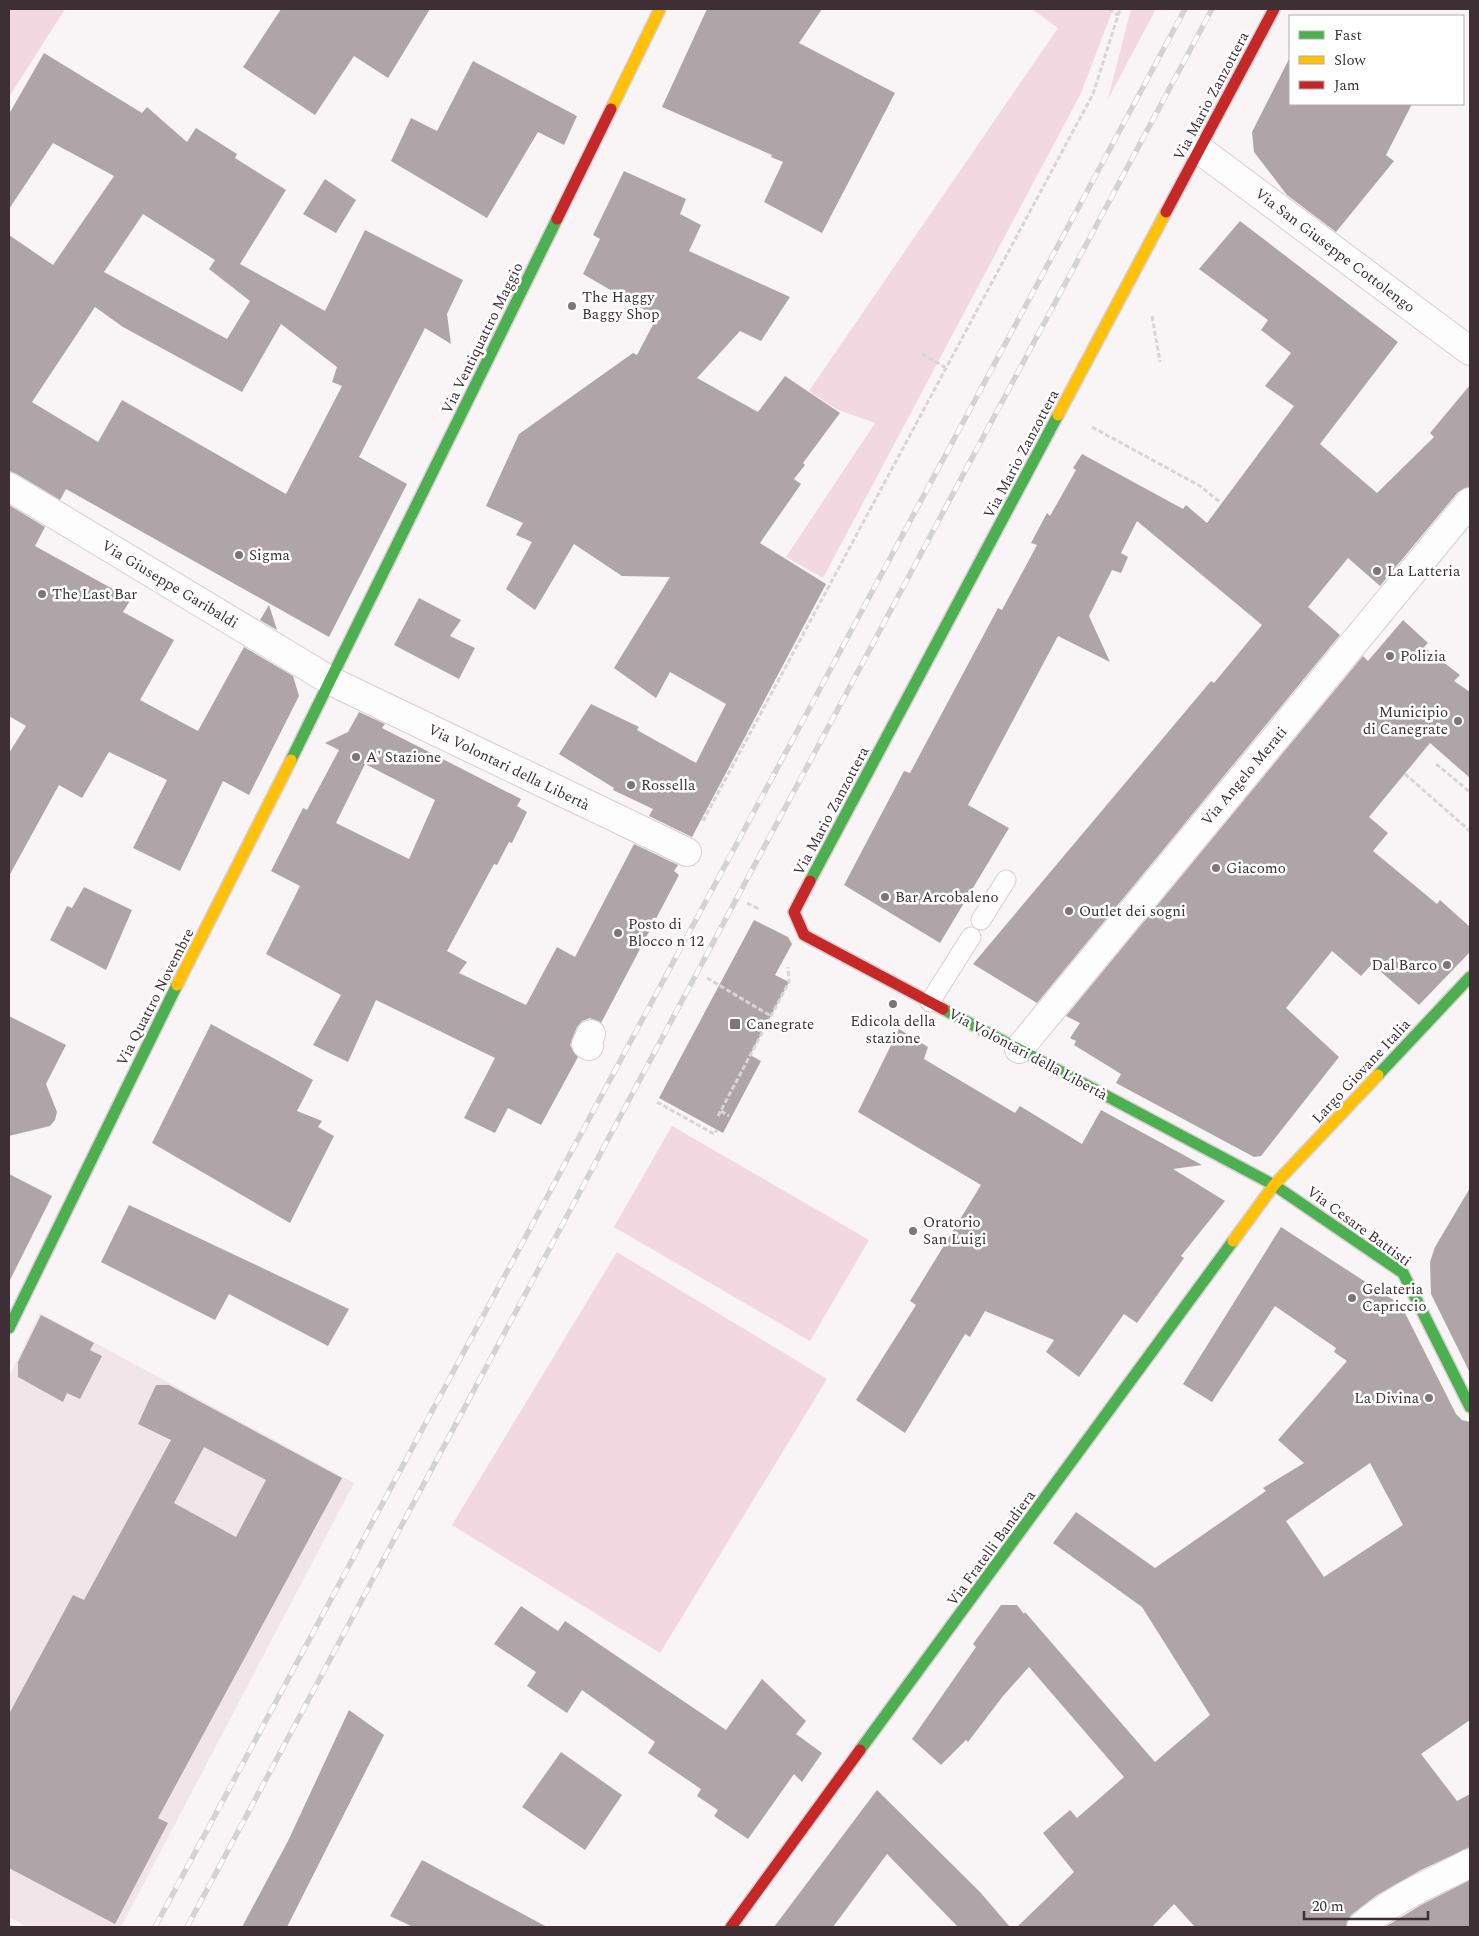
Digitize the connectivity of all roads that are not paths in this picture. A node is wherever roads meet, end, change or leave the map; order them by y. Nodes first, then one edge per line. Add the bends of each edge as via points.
1 (660, 9) edge
2 (1274, 9) edge
3 (1200, 150) junction
4 (1470, 351) edge
5 (9, 487) edge
6 (1470, 502) edge
7 (331, 681) junction
8 (687, 852) road end
9 (1006, 880) dead end
10 (794, 912) joint
11 (981, 920) dead end
12 (971, 936) dead end
13 (1470, 977) edge
14 (930, 1002) junction
15 (1019, 1049) junction
16 (1274, 1186) junction
17 (9, 1328) edge
18 (1470, 1407) edge
19 (1470, 1863) edge
20 (731, 1927) edge
21 (1361, 1927) edge

1 - 7 street, Via Ventiquattro Maggio
2 - 3 street, Via Mario Zanzottera
3 - 4 street, Via San Giuseppe Cottolengo
3 - 10 street, Via Mario Zanzottera
5 - 7 street, Via Giuseppe Garibaldi
6 - 15 street, Via Angelo Merati
7 - 8 street, Via Volontari della Libertà
7 - 17 street, Via Quattro Novembre via 152,1035
9 - 11 lane
10 - 14 street, Via Volontari della Libertà via 804,935
12 - 14 lane
13 - 16 street, Largo Giovane Italia
14 - 15 street, Via Volontari della Libertà
15 - 16 street, Via Volontari della Libertà
16 - 18 street, Via Cesare Battisti via 1404,1273
16 - 20 street, Via Fratelli Bandiera
19 - 21 street via 1413,1893

